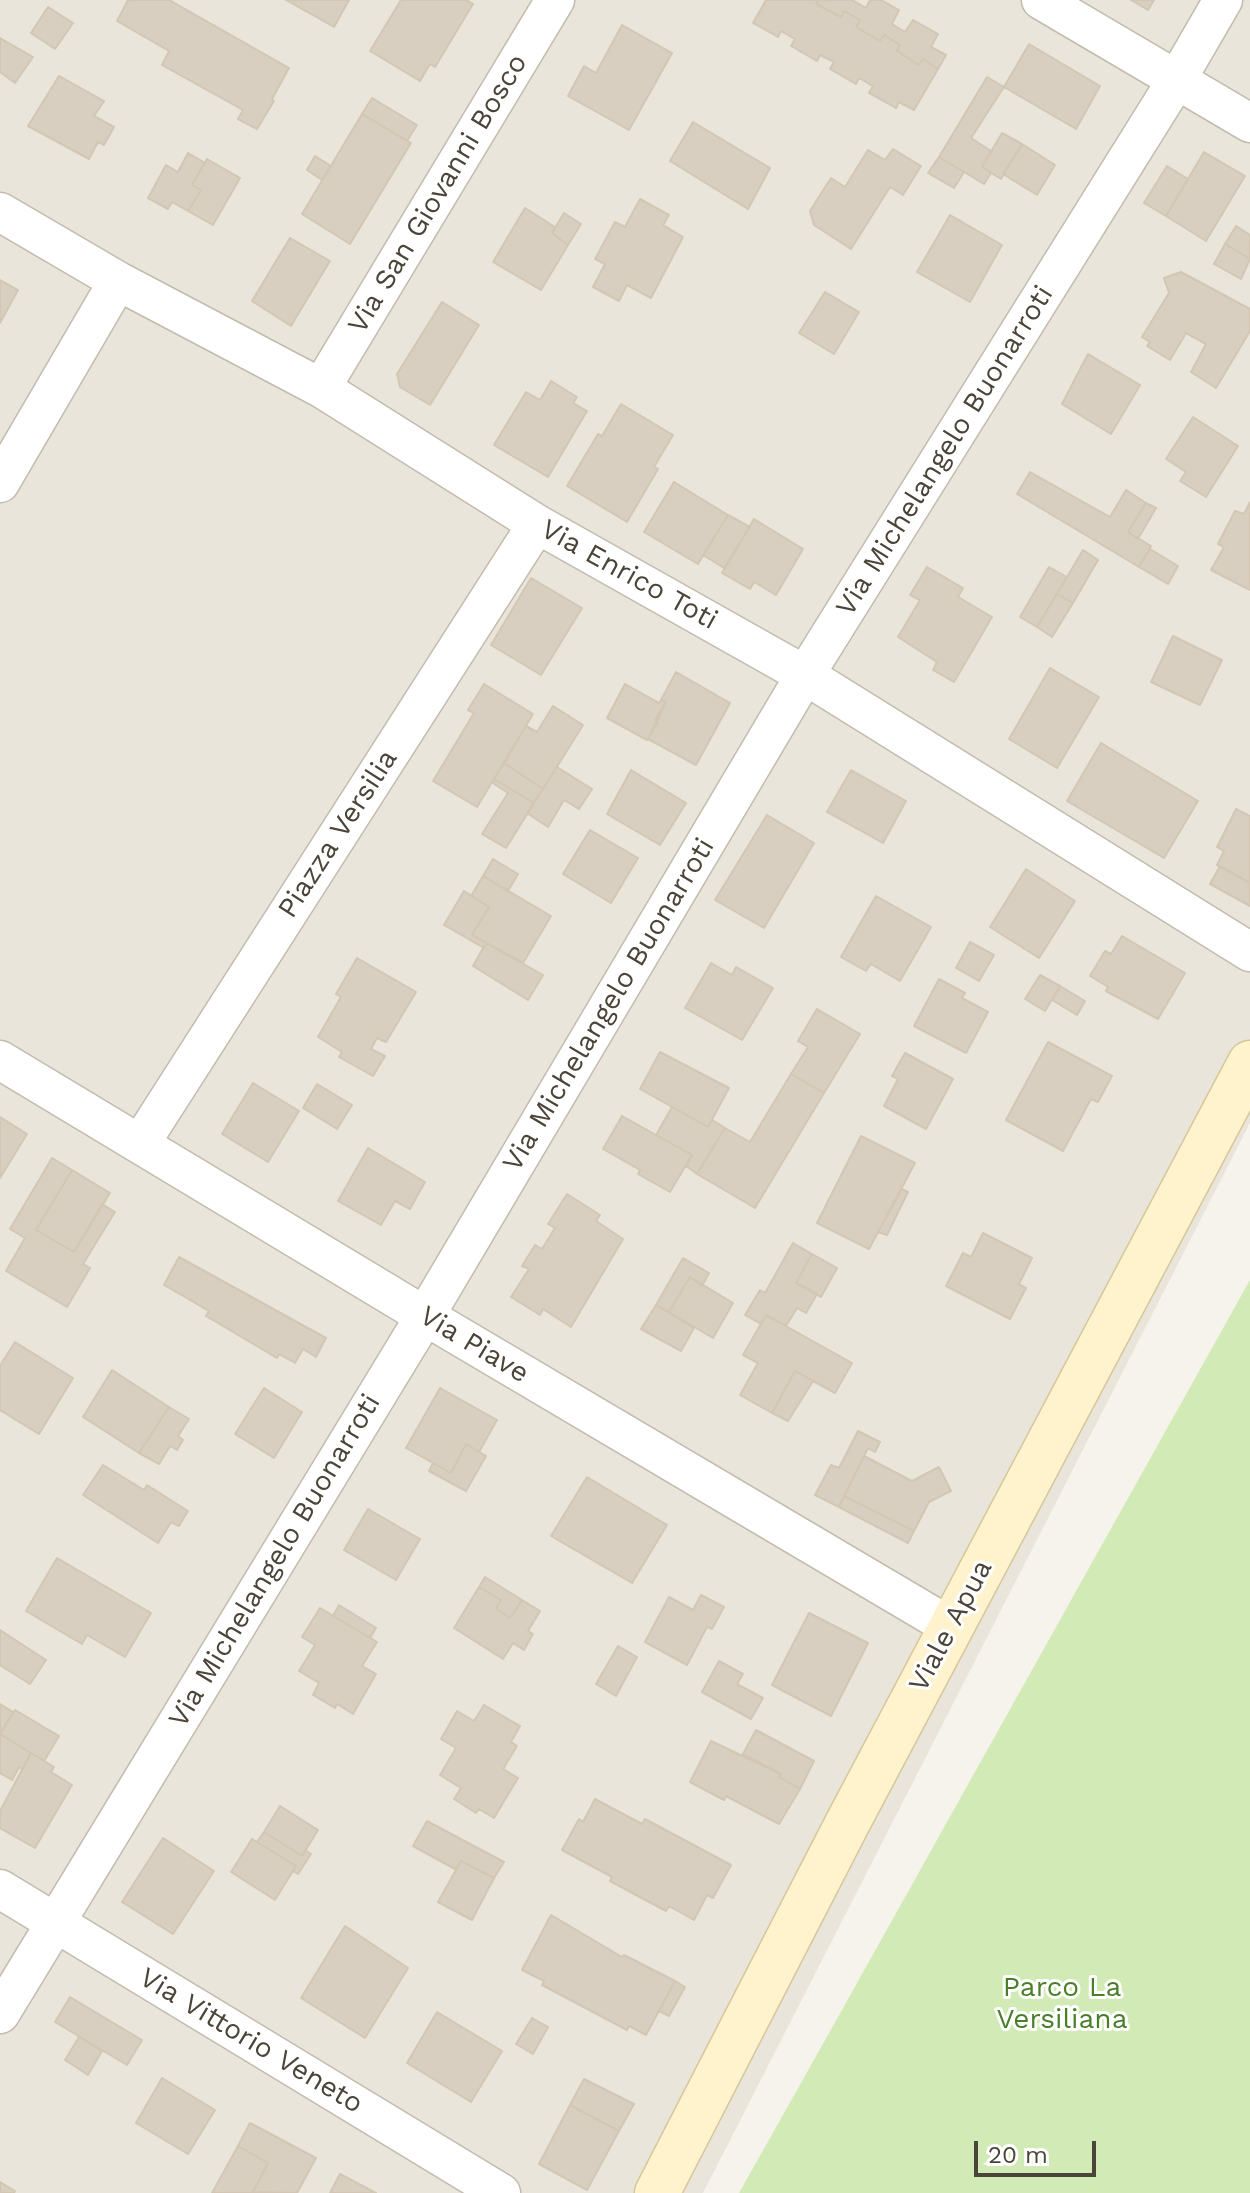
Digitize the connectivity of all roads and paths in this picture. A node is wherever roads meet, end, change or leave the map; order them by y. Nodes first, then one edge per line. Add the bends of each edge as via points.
1 (555, 0) edge
2 (1041, 0) edge
3 (1223, 0) edge
4 (1176, 81) junction
5 (1250, 123) edge
6 (0, 212) edge
7 (118, 281) junction
8 (321, 388) junction
9 (0, 483) edge
10 (537, 524) junction
11 (805, 675) junction
12 (1250, 952) edge
13 (0, 1060) edge
14 (1250, 1063) edge
15 (140, 1144) junction
16 (425, 1316) junction
17 (951, 1627) junction
18 (0, 1889) edge
19 (55, 1922) junction
20 (0, 2014) edge
21 (501, 2193) edge
22 (657, 2193) edge

1 - 8 street, Via San Giovanni Bosco
2 - 4 street
3 - 4 street, Via Michelangelo Buonarroti
4 - 5 street
4 - 11 street, Via Michelangelo Buonarroti
6 - 7 street, Via Enrico Toti
7 - 8 street, Via Enrico Toti
7 - 9 street
8 - 10 street, Via Enrico Toti
10 - 11 street, Via Enrico Toti
10 - 15 street, Piazza Versilia
11 - 12 street, Via Enrico Toti
11 - 16 street, Via Michelangelo Buonarroti
13 - 15 street, Via Piave
14 - 17 street, Viale Apua
15 - 16 street, Via Piave
16 - 17 street, Via Piave
16 - 19 street, Via Michelangelo Buonarroti
17 - 22 street, Viale Apua
18 - 19 street, Via Vittorio Veneto
19 - 20 street, Via Michelangelo Buonarroti
19 - 21 street, Via Vittorio Veneto

